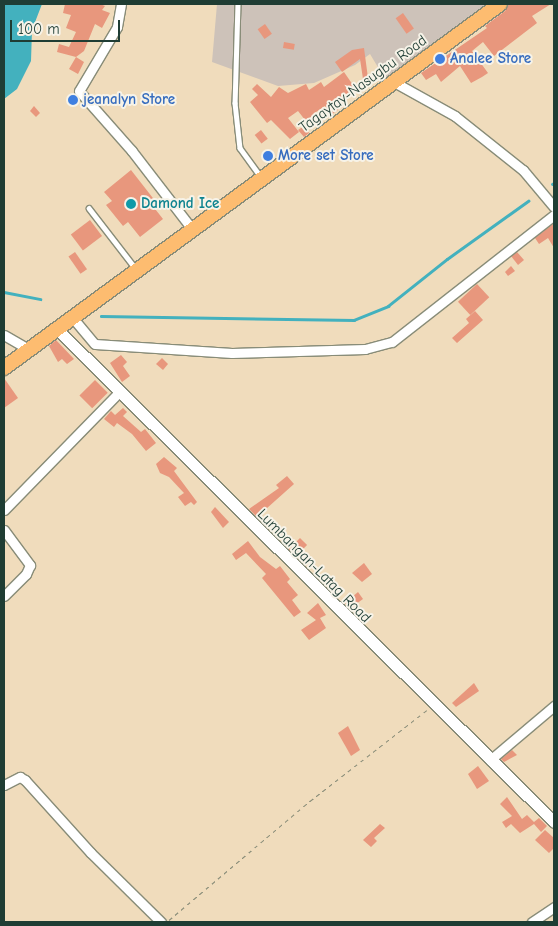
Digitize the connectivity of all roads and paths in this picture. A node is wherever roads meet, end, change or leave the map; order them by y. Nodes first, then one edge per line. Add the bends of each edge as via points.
1 (121, 4) edge
2 (238, 4) edge
3 (500, 4) edge
4 (394, 82) junction
5 (262, 178) junction
6 (554, 207) edge
7 (89, 208) dead end
8 (554, 215) edge
9 (192, 229) junction
10 (137, 270) junction
11 (72, 317) junction
12 (56, 328) junction
13 (4, 335) edge
14 (28, 349) junction
15 (4, 368) edge
16 (118, 393) junction
17 (4, 510) edge
18 (4, 530) edge
19 (4, 596) edge
20 (434, 705) junction
21 (554, 706) edge
22 (490, 760) junction
23 (4, 785) edge
24 (554, 822) edge
25 (554, 907) edge
26 (161, 922) edge
27 (166, 922) edge
28 (532, 922) edge

1 - 9 street via 117,26 79,91 132,151
2 - 5 lane via 235,103 240,148
3 - 4 main road, Tagaytay-Nasugbu Road
4 - 5 main road, Tagaytay-Nasugbu Road
4 - 6 street via 455,116 523,170
5 - 9 main road, Tagaytay-Nasugbu Road
7 - 10 lane
8 - 11 street via 392,342 365,349 232,353 95,344
9 - 10 main road, Tagaytay-Nasugbu Road
10 - 11 main road, Tagaytay-Nasugbu Road
11 - 12 main road, Tagaytay-Nasugbu Road
12 - 14 main road, Tagaytay-Nasugbu Road
12 - 16 street, Lumbangan-Latag Road
13 - 14 street
14 - 15 main road, Tagaytay-Nasugbu Road
16 - 17 street
16 - 20 street, Lumbangan-Latag Road
18 - 19 street via 30,565 26,574
20 - 22 street, Lumbangan-Latag Road
20 - 27 path via 310,801
21 - 22 street
22 - 24 street, Lumbangan-Latag Road
23 - 26 street via 20,777 26,780 91,853
25 - 28 street

